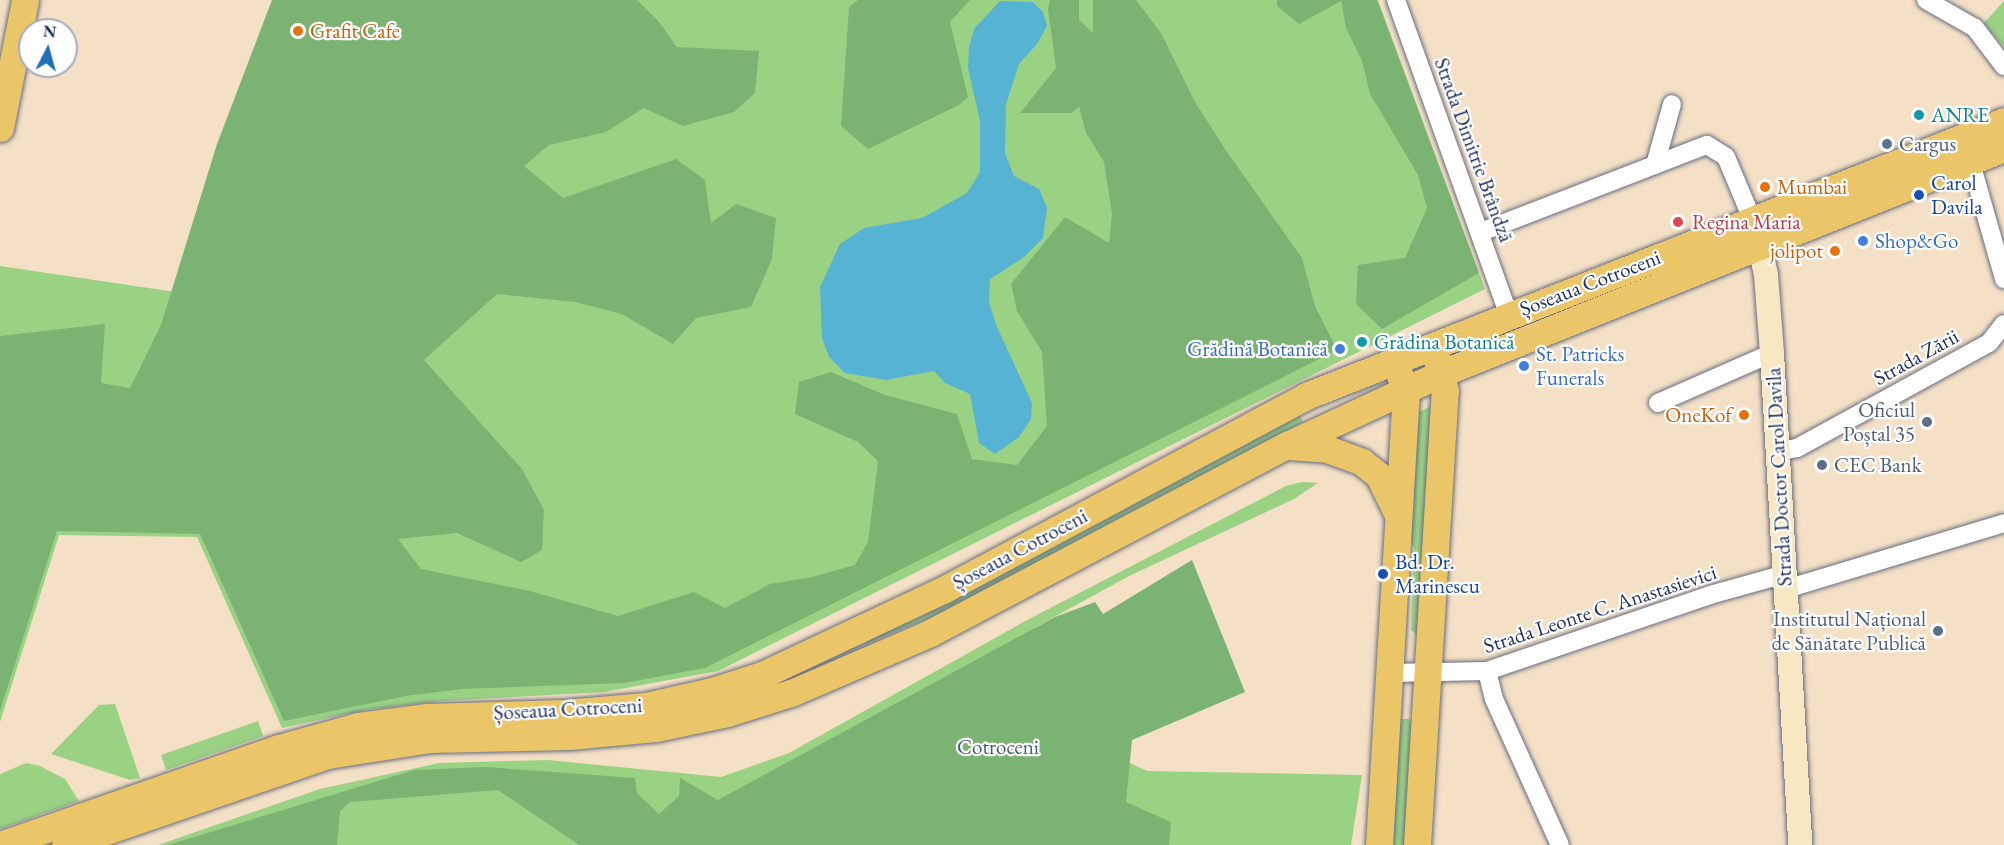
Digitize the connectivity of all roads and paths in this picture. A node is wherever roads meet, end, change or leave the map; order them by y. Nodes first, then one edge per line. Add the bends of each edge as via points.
1 (25, 0) edge
2 (1396, 0) edge
3 (1926, 0) edge
4 (1958, 6) edge
5 (2004, 66) edge
6 (1672, 104) dead end
7 (2004, 120) edge
8 (0, 128) edge
9 (2004, 148) edge
10 (1971, 163) junction
11 (1655, 165) junction
12 (1752, 219) junction
13 (1481, 232) junction
14 (1761, 246) junction
15 (2004, 279) edge
16 (1509, 315) junction
17 (2004, 324) edge
18 (1432, 345) junction
19 (1772, 353) junction
20 (1393, 361) junction
21 (1442, 373) junction
22 (1406, 390) junction
23 (1658, 403) dead end
24 (1287, 446) junction
25 (1778, 451) junction
26 (1399, 519) junction
27 (2004, 523) edge
28 (1785, 582) junction
29 (1487, 671) junction
30 (1391, 673) junction
31 (1428, 674) junction
32 (0, 845) edge
33 (65, 845) edge
34 (1379, 845) edge
35 (1417, 845) edge
36 (1560, 845) edge
37 (1800, 845) edge

1 - 8 main road
2 - 13 street, Strada Dimitrie Brândză
3 - 4 street
4 - 5 street
6 - 11 street
7 - 12 main road, Șoseaua Cotroceni
9 - 10 main road, Șoseaua Cotroceni
10 - 14 main road, Șoseaua Cotroceni
10 - 15 street
11 - 12 street via 1707,145 1718,149 1726,157
11 - 13 street
12 - 14 street, Strada Doctor Carol Davila
12 - 16 main road, Șoseaua Cotroceni
13 - 16 street, Strada Dimitrie Brândză
14 - 19 street, Strada Doctor Carol Davila
14 - 21 main road, Șoseaua Cotroceni
16 - 18 main road, Șoseaua Cotroceni
17 - 25 street, Strada Zării via 1989,343 1797,448
18 - 20 main road, Șoseaua Cotroceni
18 - 21 main road
19 - 23 street
19 - 25 street, Strada Doctor Carol Davila
20 - 22 main road
20 - 32 main road, Șoseaua Cotroceni via 1306,396 943,590 753,678 646,706 427,717 358,726 279,747
21 - 22 main road, Șoseaua Cotroceni
21 - 31 main road via 1445,391
22 - 24 main road, Șoseaua Cotroceni
22 - 26 main road
24 - 26 main road via 1327,449 1362,462 1379,476
24 - 33 main road, Șoseaua Cotroceni via 930,633 865,664 753,706 645,729 569,736 429,739 361,749 308,761
25 - 28 street, Strada Doctor Carol Davila
26 - 30 main road
27 - 28 street, Strada Leonte C. Anastasievici
28 - 29 street, Strada Leonte C. Anastasievici via 1710,595
28 - 37 street, Strada Doctor Carol Davila
29 - 31 street, Strada Leonte C. Anastasievici
29 - 36 street via 1494,699
30 - 31 street, Strada Leonte C. Anastasievici
30 - 34 main road
31 - 35 main road

